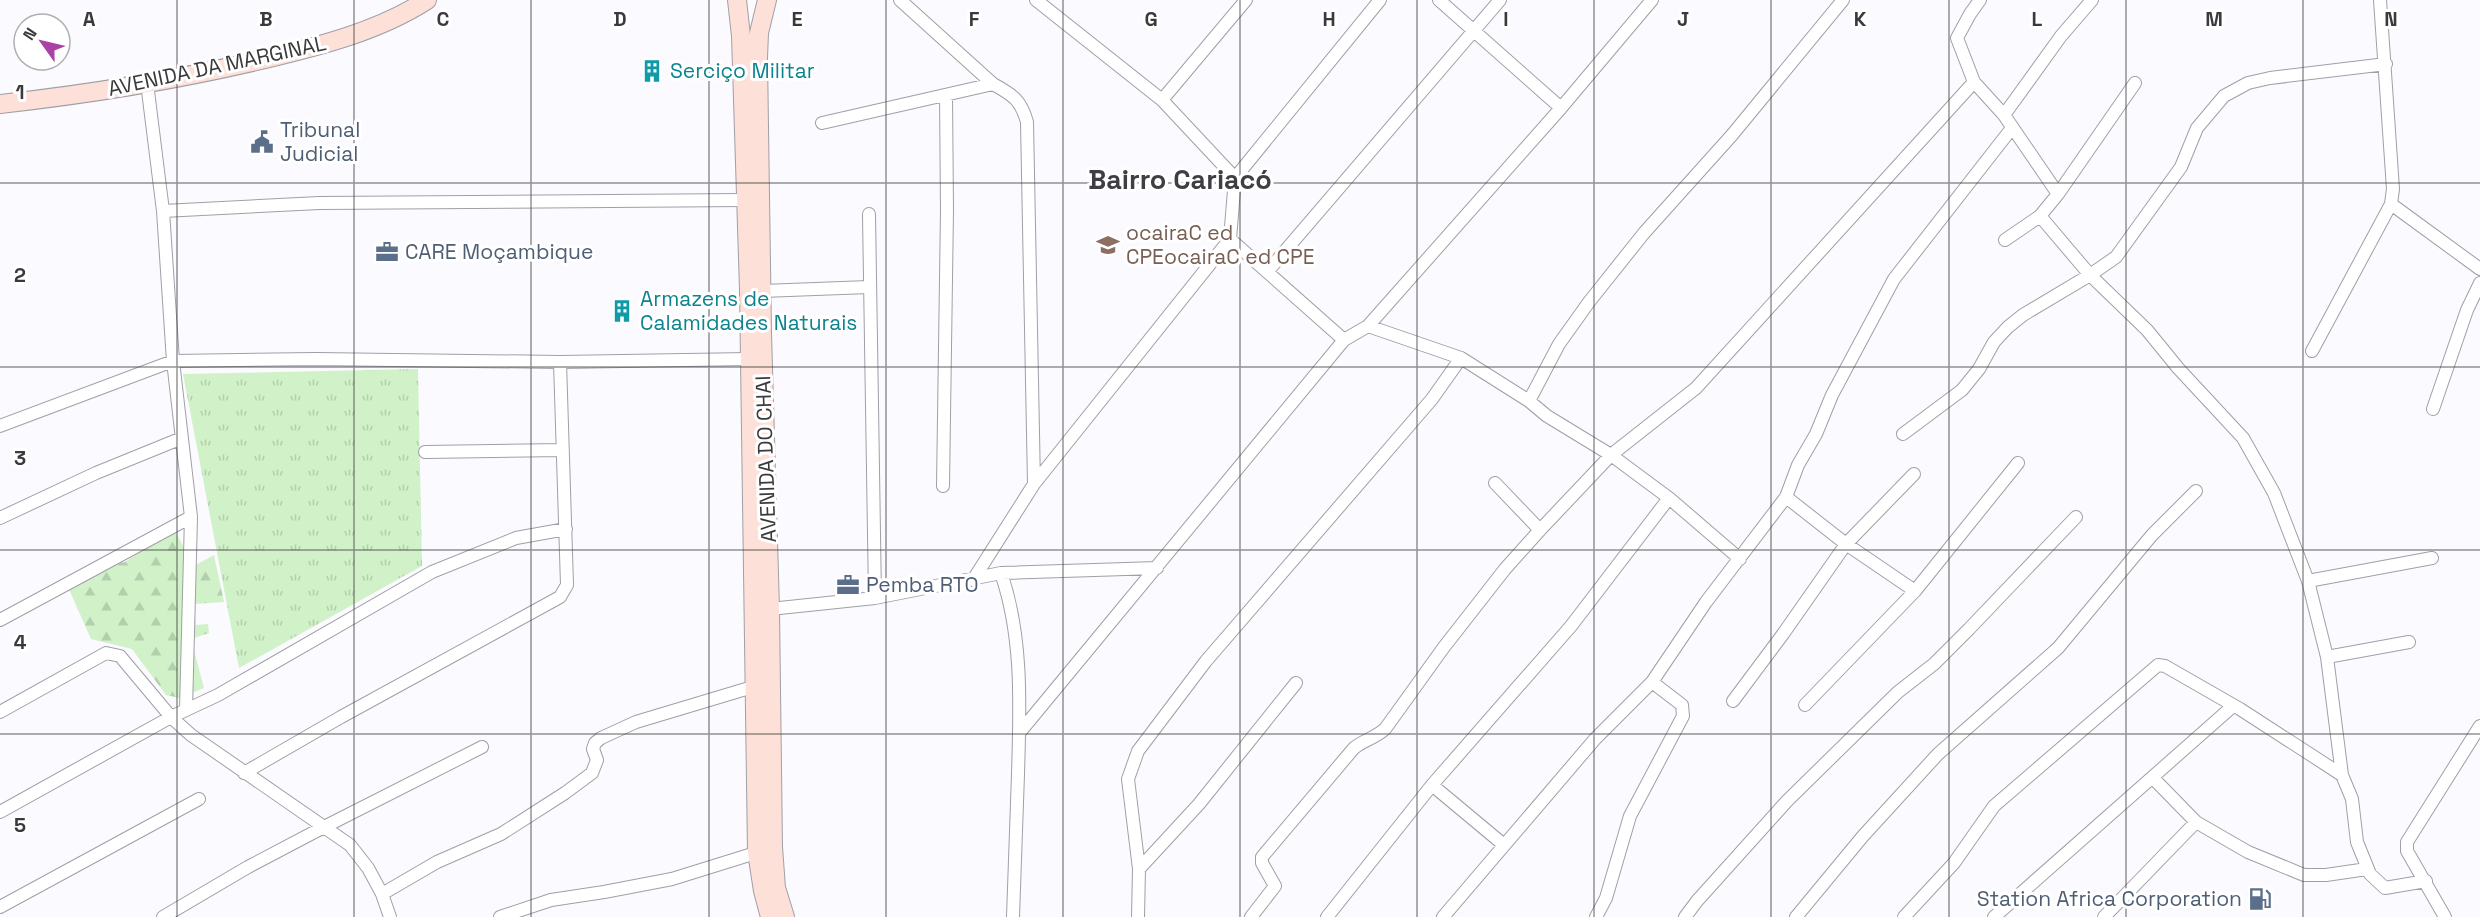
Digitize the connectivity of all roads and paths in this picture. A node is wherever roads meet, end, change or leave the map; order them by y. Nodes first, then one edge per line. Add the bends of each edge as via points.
1 (427, 0) edge
2 (737, 0) edge
3 (767, 0) edge
4 (900, 0) edge
5 (1036, 0) edge
6 (1380, 0) edge
7 (1438, 0) edge
8 (1500, 0) edge
9 (1652, 0) edge
10 (1843, 0) edge
11 (1980, 0) edge
12 (2092, 0) edge
13 (2380, 0) edge
14 (1244, 1) edge
15 (1474, 32) junction
16 (2386, 64) junction
17 (1974, 82) junction
18 (147, 83) junction
19 (2135, 83) dead end
20 (993, 84) junction
21 (946, 95) junction
22 (1162, 100) junction
23 (0, 104) edge
24 (1561, 108) junction
25 (2004, 115) junction
26 (822, 123) dead end
27 (2012, 128) junction
28 (1235, 178) junction
29 (2058, 195) junction
30 (746, 200) junction
31 (2391, 204) junction
32 (163, 211) junction
33 (869, 214) dead end
34 (2040, 216) junction
35 (1230, 239) junction
36 (2005, 240) dead end
37 (2480, 269) edge
38 (1267, 272) junction
39 (2090, 275) junction
40 (2480, 283) edge
41 (869, 287) junction
42 (762, 291) junction
43 (1368, 326) junction
44 (1344, 340) junction
45 (2312, 351) dead end
46 (1461, 358) junction
47 (749, 359) junction
48 (173, 361) junction
49 (560, 362) junction
50 (1529, 401) junction
51 (2433, 409) dead end
52 (0, 426) edge
53 (1903, 434) dead end
54 (182, 438) junction
55 (563, 450) junction
56 (424, 452) dead end
57 (1611, 455) junction
58 (2018, 463) dead end
59 (1914, 474) dead end
60 (1495, 483) dead end
61 (1034, 484) junction
62 (943, 486) dead end
63 (2196, 491) dead end
64 (1786, 497) junction
65 (1669, 498) junction
66 (191, 517) junction
67 (2076, 517) dead end
68 (0, 518) edge
69 (566, 529) junction
70 (1540, 530) junction
71 (1846, 544) junction
72 (2432, 558) dead end
73 (1740, 559) junction
74 (1157, 568) junction
75 (1000, 573) junction
76 (973, 580) junction
77 (2308, 580) junction
78 (1914, 591) junction
79 (875, 598) junction
80 (770, 609) junction
81 (0, 620) edge
82 (2409, 642) dead end
83 (2327, 657) junction
84 (1652, 682) junction
85 (1296, 683) dead end
86 (756, 686) junction
87 (1733, 701) dead end
88 (1805, 705) dead end
89 (2233, 706) junction
90 (186, 709) junction
91 (0, 712) edge
92 (171, 717) junction
93 (2480, 726) edge
94 (1020, 732) junction
95 (482, 747) dead end
96 (244, 773) junction
97 (2342, 775) junction
98 (2153, 778) junction
99 (1432, 785) junction
100 (199, 799) dead end
101 (0, 812) edge
102 (2196, 822) junction
103 (324, 827) junction
104 (1504, 845) junction
105 (765, 850) junction
106 (2367, 868) junction
107 (1139, 869) junction
108 (2426, 881) junction
109 (382, 894) junction
110 (0, 907) edge
111 (1257, 915) edge
112 (163, 917) edge
113 (390, 917) edge
114 (500, 917) edge
115 (770, 917) edge
116 (785, 917) edge
117 (1013, 917) edge
118 (1138, 917) edge
119 (1327, 917) edge
120 (1443, 917) edge
121 (1596, 917) edge
122 (1686, 917) edge
123 (1796, 917) edge
124 (1904, 917) edge
125 (1994, 917) edge
126 (2103, 917) edge
127 (2445, 917) edge

1 - 18 main road, AVENIDA DA MARGINAL via 374,27 322,45
2 - 30 main road, AVENIDA DO CHAI
3 - 42 main road, AVENIDA DO CHAI via 759,33
4 - 20 street
5 - 22 street
6 - 28 street
7 - 15 street
8 - 15 street
9 - 24 street
10 - 50 street via 1589,302 1559,344
11 - 17 street via 1958,38
12 - 25 street
13 - 16 street
14 - 22 street
15 - 24 street
15 - 38 street
16 - 31 street
16 - 39 street via 2270,78 2248,83 2224,96 2197,128 2181,167 2116,257
17 - 25 street
17 - 57 street via 1696,388
18 - 23 main road, AVENIDA DA MARGINAL via 86,95
18 - 32 street
19 - 29 street
20 - 21 street
20 - 61 street via 1017,100 1027,122
21 - 26 street
21 - 62 street
22 - 28 street
24 - 43 street
25 - 27 street
27 - 29 street
27 - 64 street via 1894,279 1832,395
28 - 35 street
29 - 34 street
30 - 32 street via 320,203
30 - 47 main road, AVENIDA DO CHAI
31 - 37 street
31 - 45 street
32 - 48 street
33 - 41 street
34 - 36 street
34 - 39 street
35 - 38 street
35 - 61 street
38 - 44 street
39 - 53 street via 2008,327 1962,390
39 - 77 street via 2147,330 2243,438 2274,493
40 - 51 street
41 - 42 street
41 - 79 street
42 - 80 main road, AVENIDA DO CHAI
43 - 44 street
43 - 46 street
44 - 74 street
46 - 50 street
46 - 107 street via 1432,399 1206,661 1138,752 1128,778
47 - 49 street
47 - 86 main road, AVENIDA DO CHAI
48 - 49 street
48 - 52 street
48 - 54 street
49 - 55 street
50 - 57 street
54 - 66 street
54 - 68 street
55 - 56 street
55 - 69 street
57 - 65 street
57 - 70 street
58 - 78 street
59 - 71 street
60 - 70 street
61 - 76 street
63 - 123 street via 2152,535 2058,648 1938,754
64 - 71 street
64 - 73 street
65 - 73 street
65 - 99 street via 1570,626
66 - 81 street
66 - 90 street
67 - 122 street via 1934,664 1898,692 1787,801
69 - 90 street via 516,538 432,572 218,695
69 - 96 street via 567,585 556,600
70 - 111 street via 1457,630 1385,729 1354,748 1262,857 1275,886
71 - 78 street
71 - 87 street
72 - 77 street
73 - 84 street
74 - 75 street
74 - 94 street
75 - 76 street
75 - 94 street via 1011,602 1017,641
76 - 79 street
77 - 83 street
78 - 88 street
79 - 80 street
80 - 105 main road, AVENIDA DO CHAI
82 - 83 street
83 - 97 street
84 - 104 street via 1594,739
84 - 121 street via 1682,705 1683,717 1634,807 1606,898
85 - 107 street via 1199,804
86 - 105 main road, AVENIDA DO CHAI
86 - 109 street via 636,722 601,738 593,749 597,760 592,773 565,793 501,834 437,862
89 - 97 street
89 - 98 street
89 - 124 street via 2158,665 1994,806 1954,863
90 - 92 street
91 - 92 street via 112,653 120,656
92 - 96 street
92 - 101 street
93 - 108 street via 2407,842 2407,851
94 - 117 street
95 - 103 street
96 - 103 street
97 - 106 street via 2352,799 2357,842
98 - 102 street
98 - 125 street
99 - 104 street
99 - 119 street
100 - 110 street
102 - 106 street via 2247,852 2304,875
102 - 126 street
103 - 109 street via 350,844
103 - 112 street
104 - 120 street
105 - 114 street via 672,879 551,900
105 - 115 main road, AVENIDA DO CHAI via 763,891
105 - 116 main road, AVENIDA DO CHAI
106 - 108 street via 2385,888
107 - 118 street
108 - 127 street
109 - 113 street

